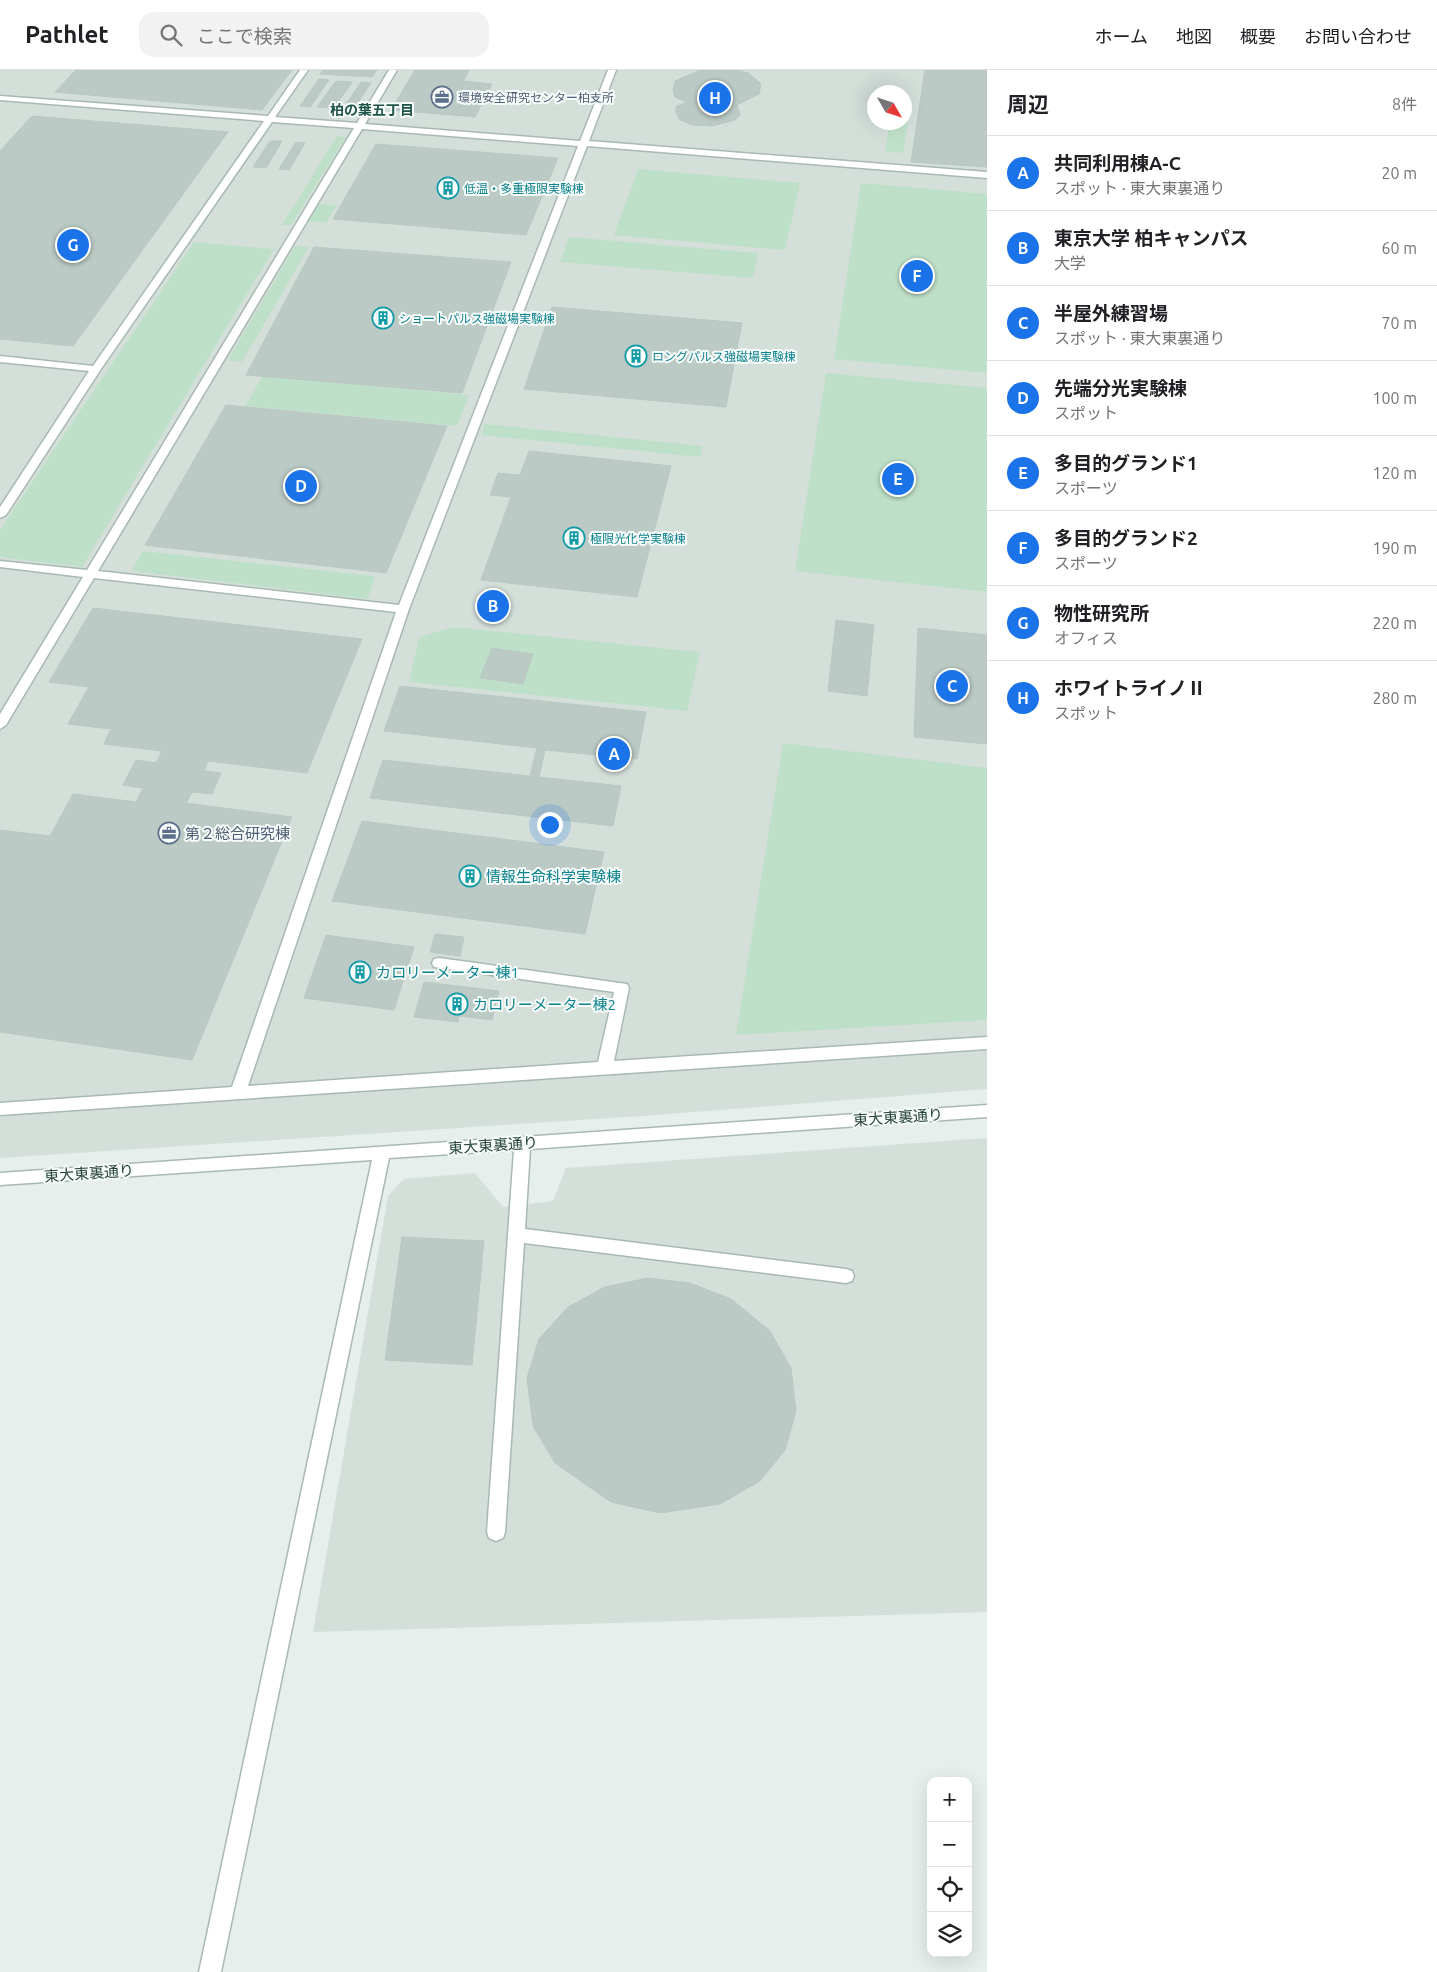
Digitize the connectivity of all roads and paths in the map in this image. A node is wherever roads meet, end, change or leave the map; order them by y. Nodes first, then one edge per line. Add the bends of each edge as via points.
1 (304, 70) edge
2 (393, 70) edge
3 (612, 70) edge
4 (0, 98) edge
5 (270, 119) junction
6 (359, 126) junction
7 (584, 143) junction
8 (987, 175) edge
9 (0, 359) edge
10 (96, 369) junction
11 (0, 515) edge
12 (0, 564) edge
13 (89, 573) junction
14 (403, 609) junction
15 (0, 725) edge
16 (439, 963) dead end
17 (987, 1043) edge
18 (605, 1066) junction
19 (238, 1094) junction
20 (0, 1109) edge
21 (987, 1111) edge
22 (522, 1143) junction
23 (382, 1152) junction
24 (0, 1180) edge
25 (516, 1235) junction
26 (846, 1276) dead end
27 (496, 1532) dead end
28 (210, 1972) edge

1 - 5 street
2 - 6 street
3 - 7 street
4 - 5 street
5 - 6 street
5 - 10 street
6 - 7 street
6 - 13 street
7 - 8 street
7 - 14 street
9 - 10 street
10 - 11 street
12 - 13 street
13 - 14 street
13 - 15 street
14 - 19 street
16 - 18 street via 622,988
17 - 18 street
18 - 19 street
19 - 20 street
21 - 22 street, 東大東裏通り
22 - 23 street, 東大東裏通り
22 - 25 street
23 - 24 street, 東大東裏通り
23 - 28 street
25 - 26 street
25 - 27 street

